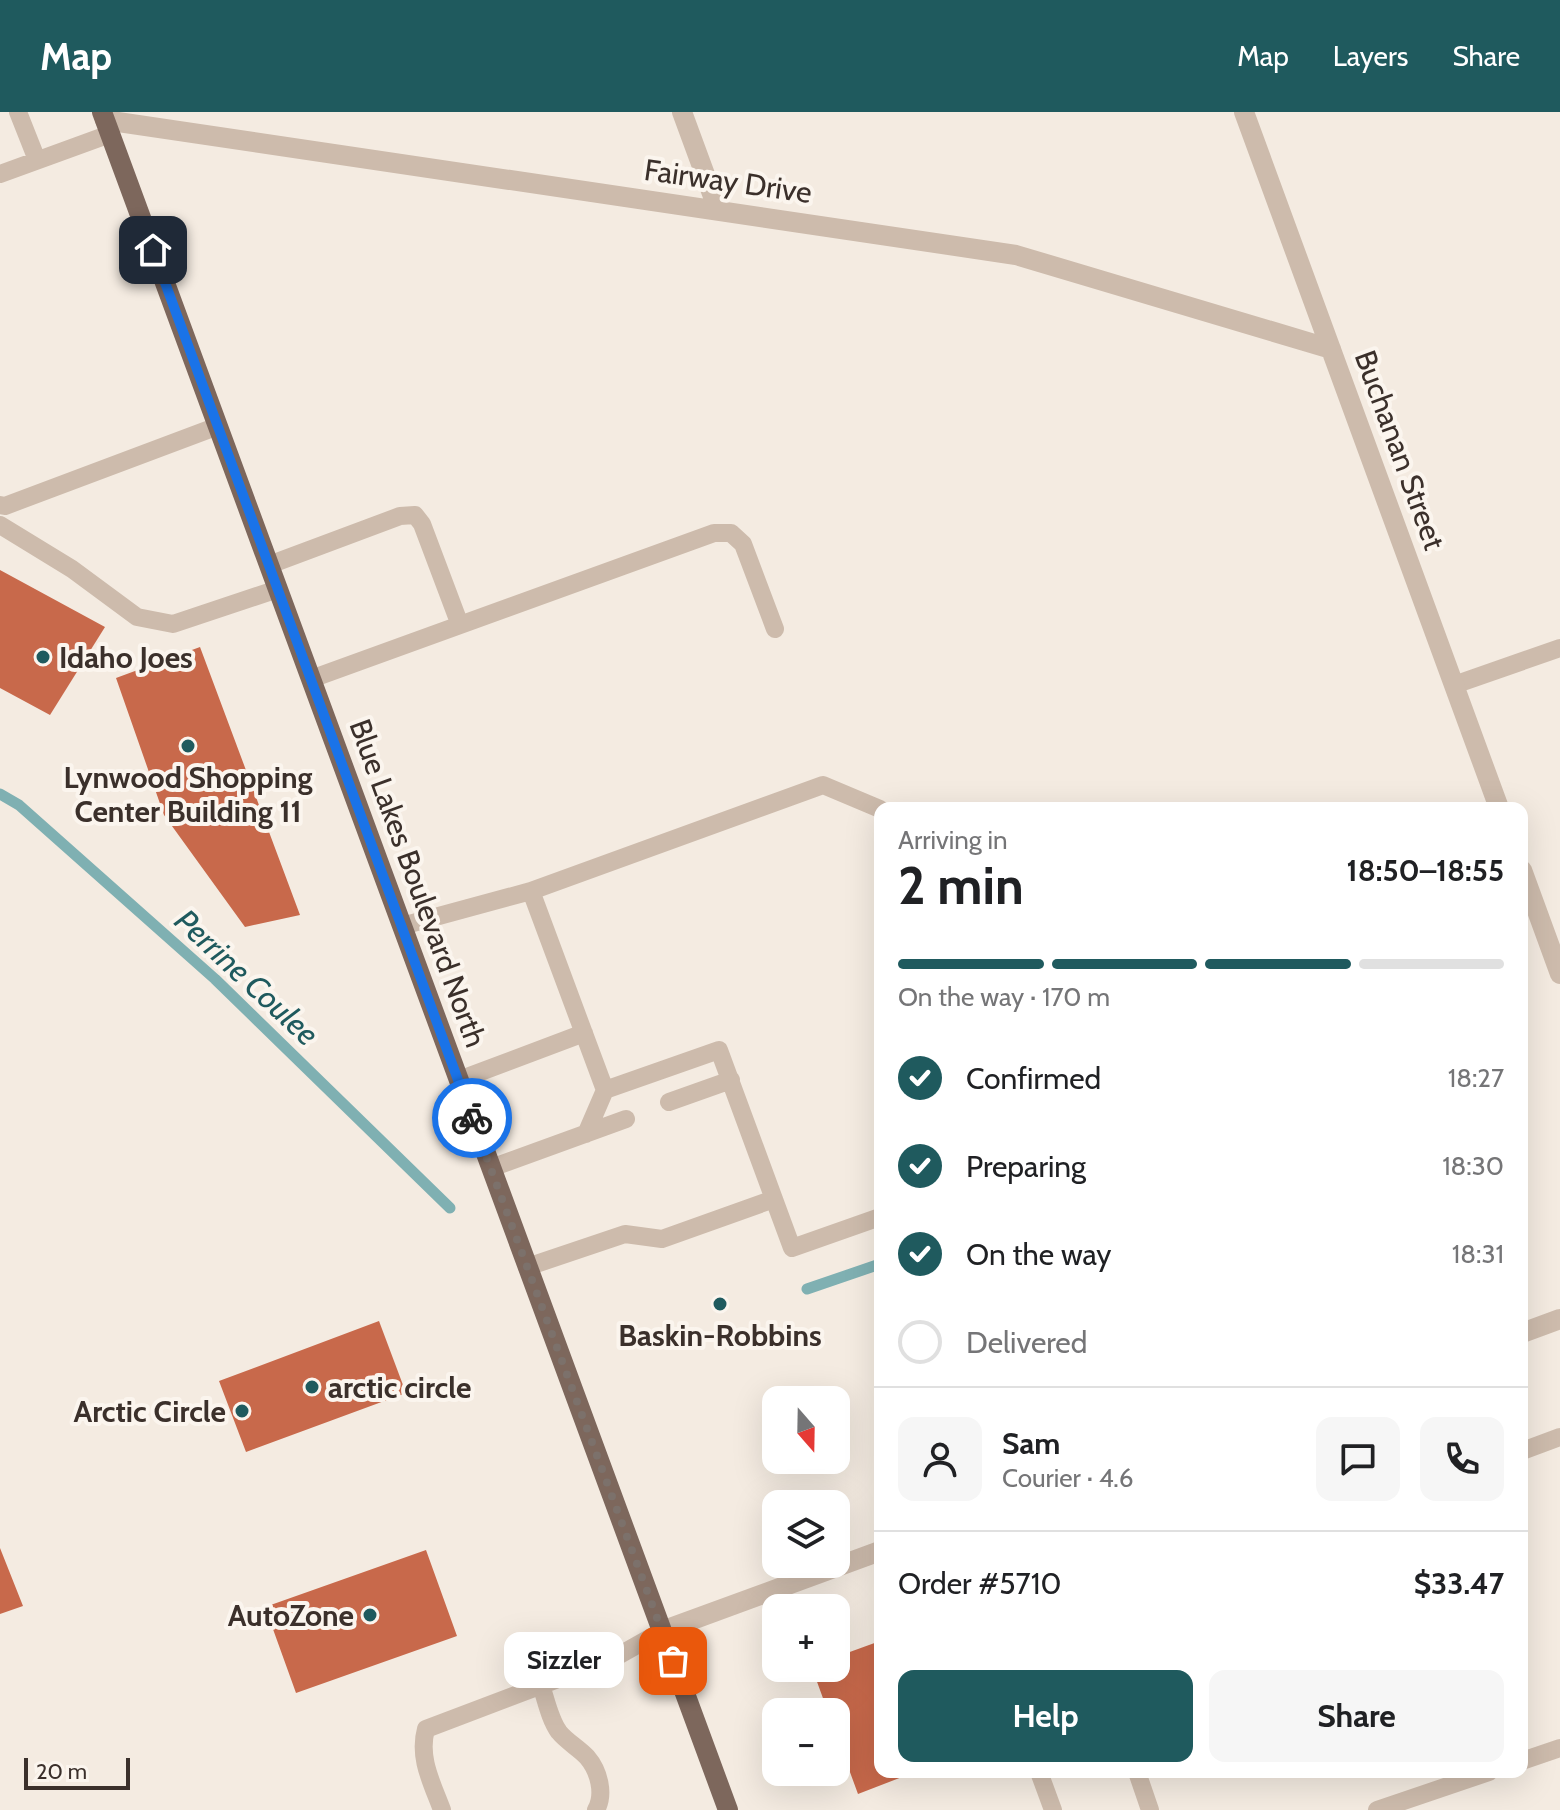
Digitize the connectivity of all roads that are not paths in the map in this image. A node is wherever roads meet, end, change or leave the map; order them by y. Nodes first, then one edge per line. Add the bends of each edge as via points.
1 (18, 112) edge
2 (682, 112) edge
3 (1244, 112) edge
4 (106, 122) edge
5 (37, 160) junction
6 (0, 174) edge
7 (718, 210) junction
8 (1331, 349) junction
9 (218, 426) junction
10 (0, 505) edge
11 (0, 525) edge
12 (269, 565) junction
13 (278, 589) junction
14 (460, 625) junction
15 (775, 629) dead end
16 (1560, 648) edge
17 (311, 679) junction
18 (1454, 685) junction
19 (1497, 802) edge
20 (874, 806) edge
21 (1528, 886) edge
22 (531, 891) junction
23 (402, 926) junction
24 (1559, 967) edge
25 (584, 1033) junction
26 (459, 1080) junction
27 (731, 1080) junction
28 (605, 1090) junction
29 (669, 1102) dead end
30 (626, 1119) dead end
31 (586, 1134) junction
32 (491, 1168) junction
33 (774, 1199) junction
34 (874, 1219) edge
35 (527, 1267) junction
36 (1560, 1319) edge
37 (1528, 1331) edge
38 (1560, 1437) edge
39 (1528, 1449) edge
40 (874, 1553) edge
41 (662, 1631) junction
42 (541, 1685) junction
43 (1560, 1748) edge
44 (1528, 1759) edge
45 (1041, 1778) edge
46 (1139, 1778) edge
47 (1475, 1778) edge
48 (1415, 1803) edge
49 (442, 1810) edge
50 (596, 1810) edge
51 (728, 1810) edge
52 (1053, 1810) edge
53 (1150, 1810) edge
54 (1377, 1810) edge

1 - 5 lane
2 - 7 street
3 - 8 street, Buchanan Street
4 - 5 lane
4 - 7 street, Fairway Drive
4 - 9 main road, Blue Lakes Boulevard North
5 - 6 lane
7 - 8 street, Fairway Drive via 1016,255
8 - 18 street, Buchanan Street
9 - 10 lane
9 - 12 main road, Blue Lakes Boulevard North
11 - 13 lane via 137,617 173,624
12 - 13 main road, Blue Lakes Boulevard North
12 - 14 lane via 415,515
13 - 17 main road, Blue Lakes Boulevard North
14 - 15 lane via 714,533 731,533 743,544
14 - 17 lane
16 - 18 lane
17 - 23 main road, Blue Lakes Boulevard North
18 - 19 street, Buchanan Street
20 - 22 lane via 823,785
21 - 24 street
22 - 23 lane
22 - 25 lane
23 - 26 main road, Blue Lakes Boulevard North
25 - 26 lane
25 - 28 lane
26 - 32 main road, Blue Lakes Boulevard North
27 - 28 lane via 719,1050
27 - 29 lane
27 - 33 lane
28 - 31 lane
30 - 31 lane
31 - 32 lane
32 - 35 main road, Blue Lakes Boulevard North
33 - 34 lane via 792,1248
33 - 35 lane via 662,1239 625,1234
35 - 41 main road, Blue Lakes Boulevard North
36 - 37 street
38 - 39 lane
40 - 41 street
41 - 42 lane via 616,1657
41 - 51 main road, Blue Lakes Boulevard North
42 - 49 lane via 426,1729 425,1762
42 - 50 lane via 555,1725 589,1759 601,1785
43 - 44 lane
45 - 52 lane
46 - 53 lane
47 - 48 lane
48 - 54 lane

